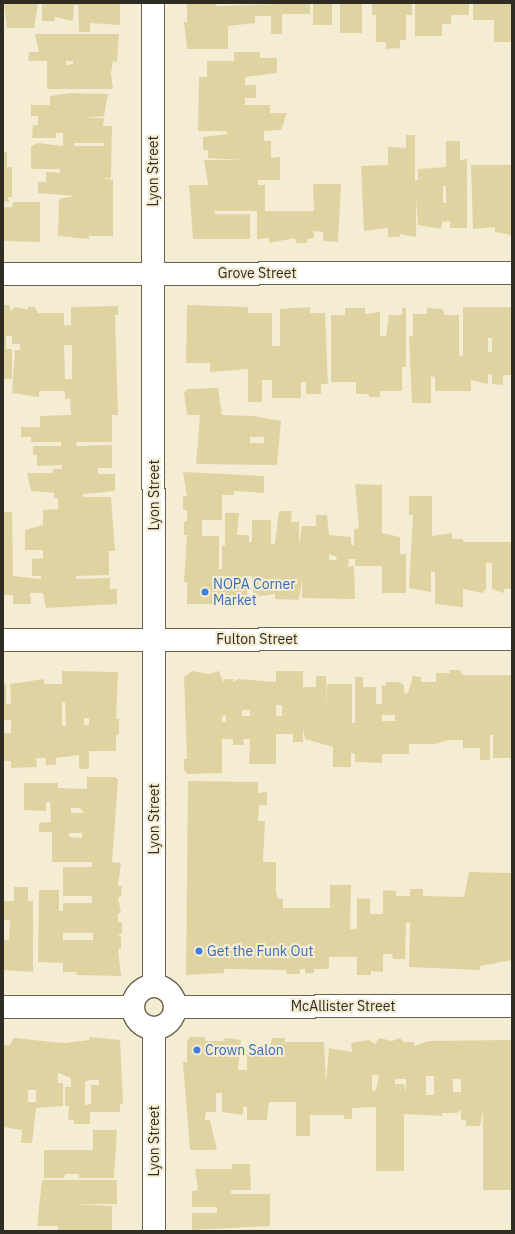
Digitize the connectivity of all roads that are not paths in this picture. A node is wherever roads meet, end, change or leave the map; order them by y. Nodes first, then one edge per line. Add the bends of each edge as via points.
1 (153, 3) edge
2 (153, 273) junction
3 (512, 273) edge
4 (3, 274) edge
5 (512, 639) edge
6 (3, 640) edge
7 (154, 640) junction
8 (154, 986) junction
9 (512, 1006) edge
10 (3, 1007) edge
11 (133, 1007) junction
12 (175, 1007) junction
13 (154, 1028) junction
14 (154, 1231) edge

1 - 2 street, Lyon Street
2 - 3 street, Grove Street
2 - 4 street, Grove Street
2 - 7 street, Lyon Street
5 - 7 street, Fulton Street
6 - 7 street, Fulton Street
7 - 8 street, Lyon Street
8 - 11 street via 139,992
8 - 12 street via 168,992
9 - 12 street, McAllister Street
10 - 11 street
11 - 13 street via 139,1022
12 - 13 street via 168,1022
13 - 14 street, Lyon Street

